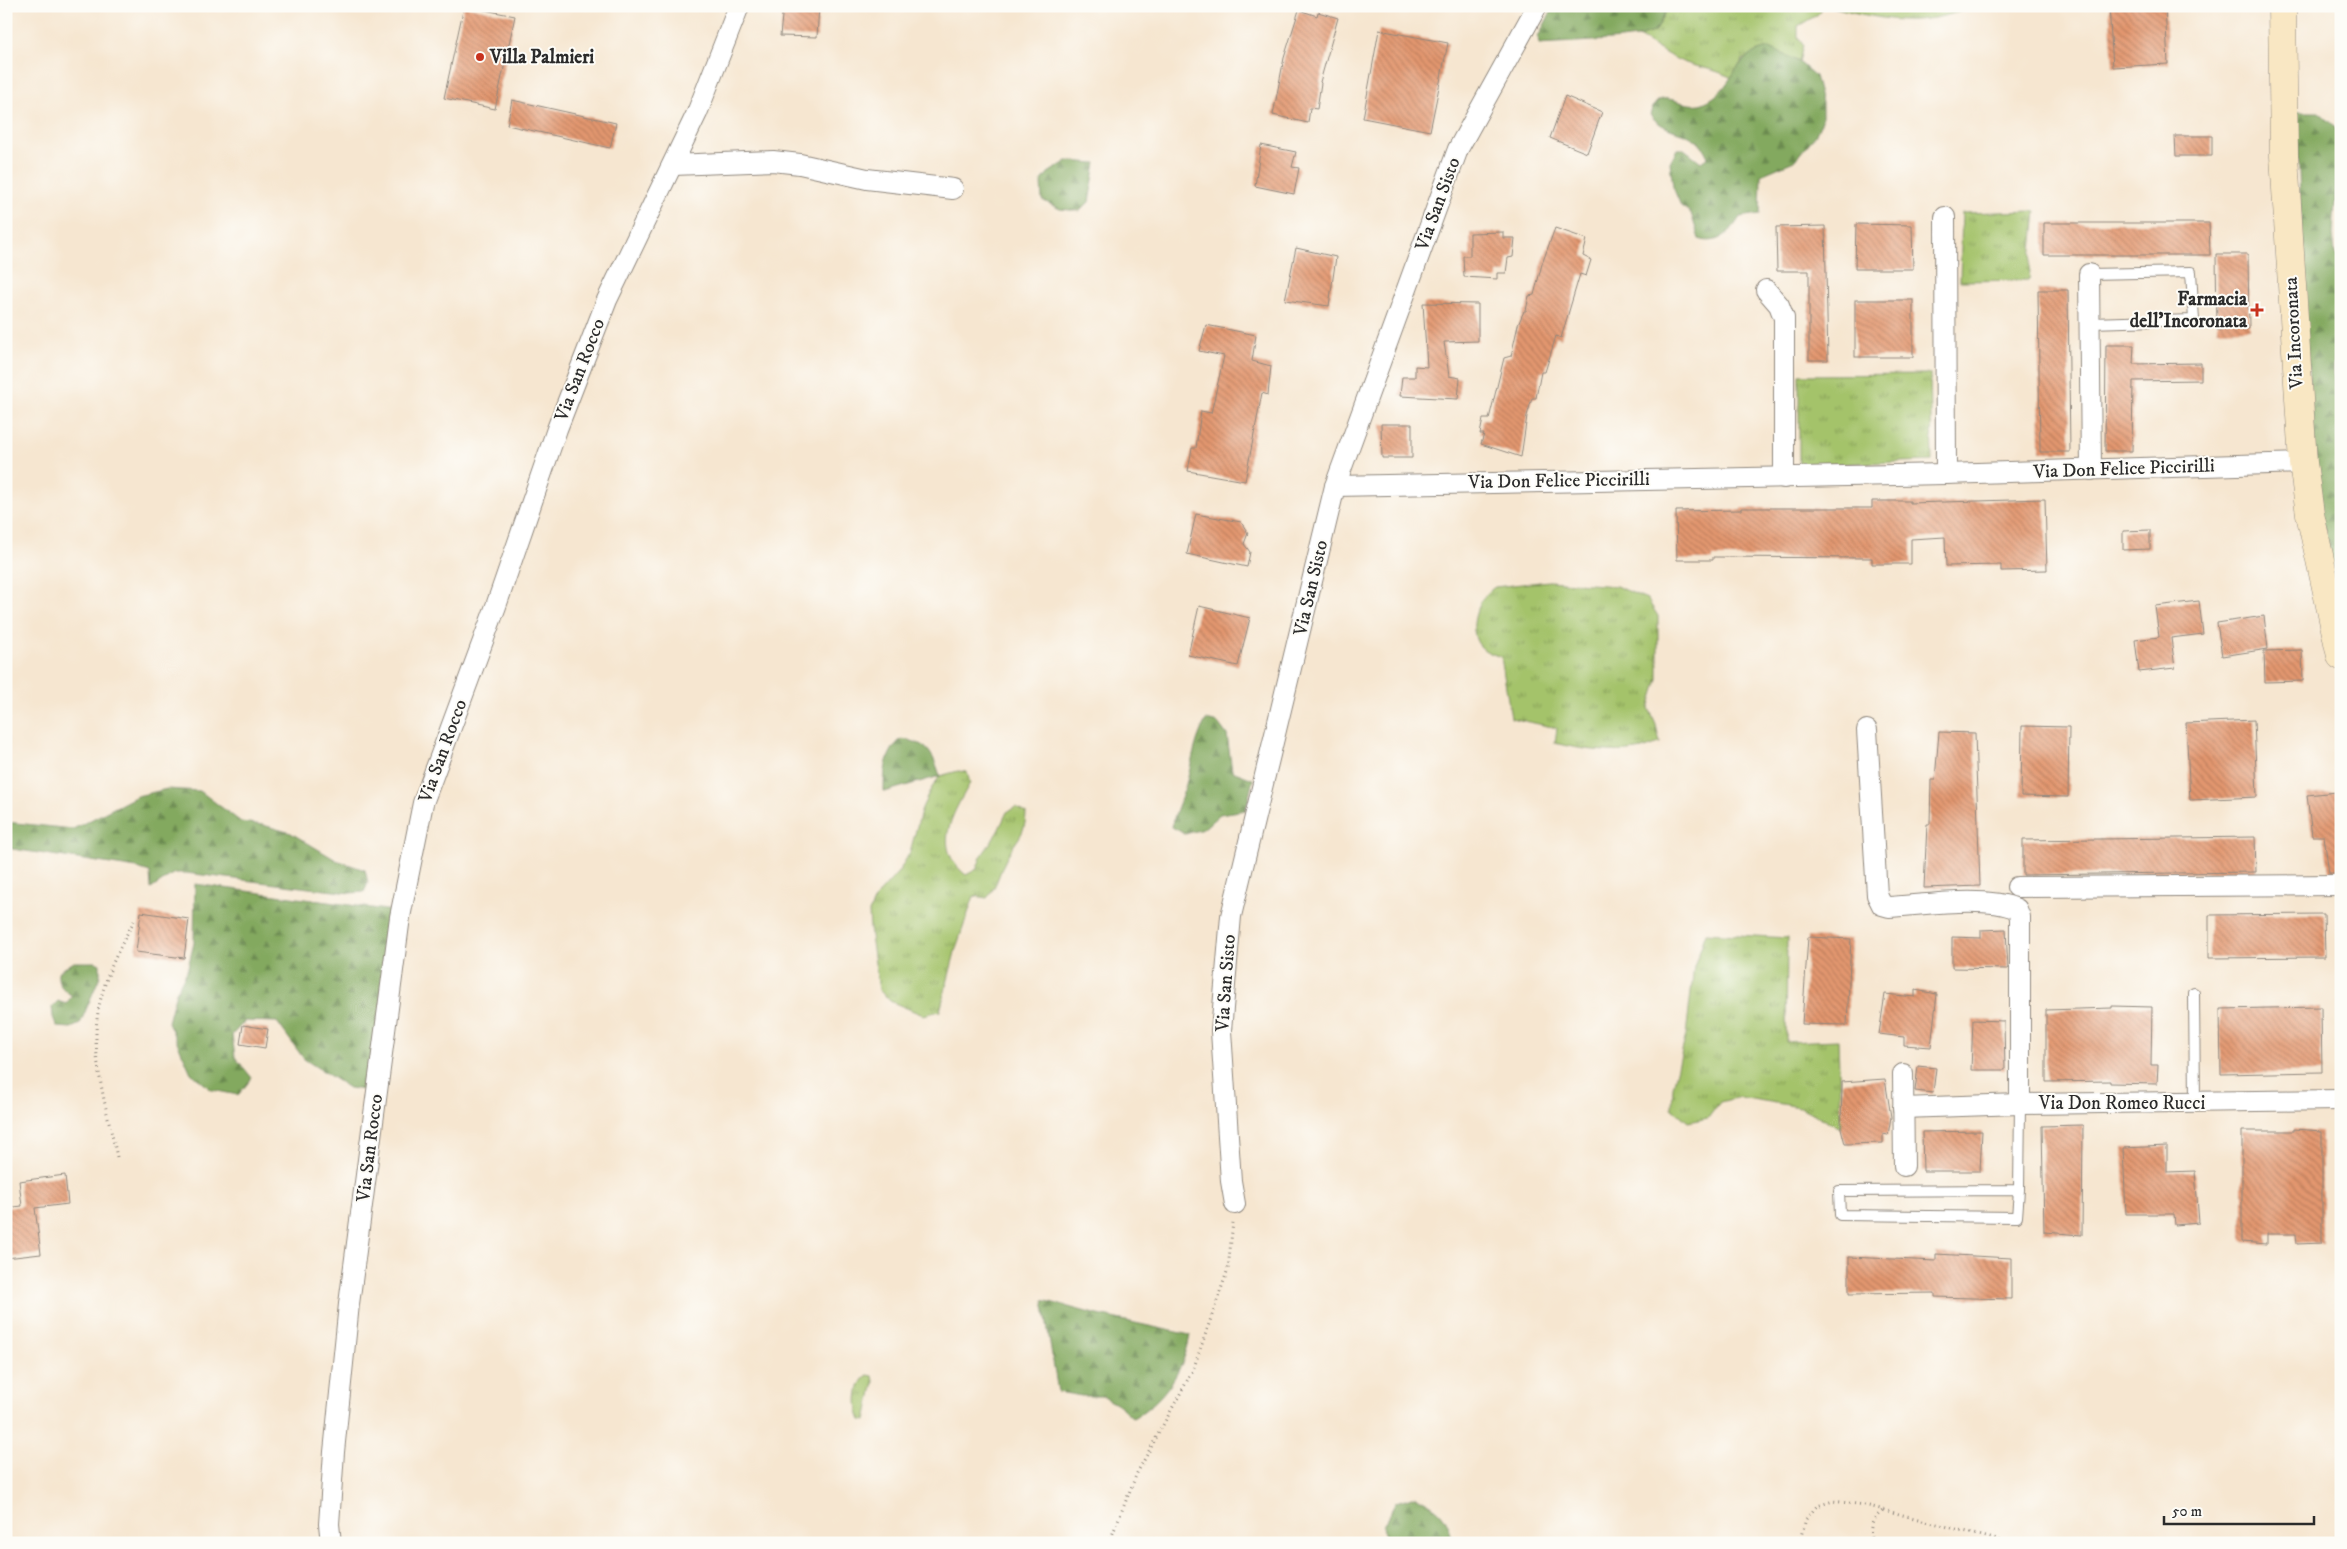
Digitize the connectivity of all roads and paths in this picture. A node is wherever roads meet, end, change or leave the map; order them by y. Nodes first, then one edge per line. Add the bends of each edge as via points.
1 (739, 6) edge
2 (1537, 6) edge
3 (2282, 6) edge
4 (673, 166) junction
5 (953, 189) dead end
6 (1945, 217) dead end
7 (2089, 274) joint
8 (1766, 290) dead end
9 (2090, 323) junction
10 (2303, 463) junction
11 (2091, 470) junction
12 (1946, 474) junction
13 (1784, 478) junction
14 (1335, 486) junction
15 (2341, 656) edge
16 (1866, 730) dead end
17 (2341, 884) edge
18 (2017, 887) dead end
19 (134, 921) dead end
20 (2194, 993) dead end
21 (1903, 1074) dead end
22 (2341, 1100) edge
23 (2196, 1102) junction
24 (2020, 1104) junction
25 (1903, 1108) junction
26 (117, 1157) dead end
27 (1904, 1166) dead end
28 (2019, 1190) junction
29 (1235, 1204) joint
30 (1885, 1510) junction
31 (331, 1543) edge
32 (1108, 1543) edge
33 (1799, 1543) edge
34 (1872, 1543) edge
35 (2009, 1543) edge

1 - 4 street, Via San Rocco
2 - 14 street, Via San Sisto via 1458,149
3 - 10 main road, Via Incoronata via 2284,156
4 - 5 street via 773,161 867,179
4 - 31 street, Via San Rocco via 600,318 423,802 400,917 349,1304 334,1452 329,1524
6 - 12 street
7 - 9 street
7 - 9 lane via 2191,272 2194,320
8 - 13 street via 1779,305 1784,318
9 - 11 street
10 - 11 street, Via Don Felice Piccirilli
10 - 15 main road, Via Incoronata via 2310,514
11 - 12 street, Via Don Felice Piccirilli
12 - 13 street, Via Don Felice Piccirilli
13 - 14 street, Via Don Felice Piccirilli
14 - 29 street, Via San Sisto via 1231,916 1221,1031
16 - 24 street via 1877,894 1882,905 1983,902 2018,909
17 - 18 street
19 - 26 path via 106,978 96,1040
20 - 23 lane
21 - 25 street
22 - 23 street, Via Don Romeo Rucci
23 - 24 street, Via Don Romeo Rucci
24 - 25 street, Via Don Romeo Rucci
24 - 28 lane
25 - 27 street
28 - 28 lane via 1839,1191 1840,1215 2017,1217
29 - 32 path via 1228,1269 1193,1370 1137,1473
30 - 33 path via 1848,1501 1816,1506 1806,1519
30 - 34 path via 1875,1517 1870,1526
30 - 35 path

